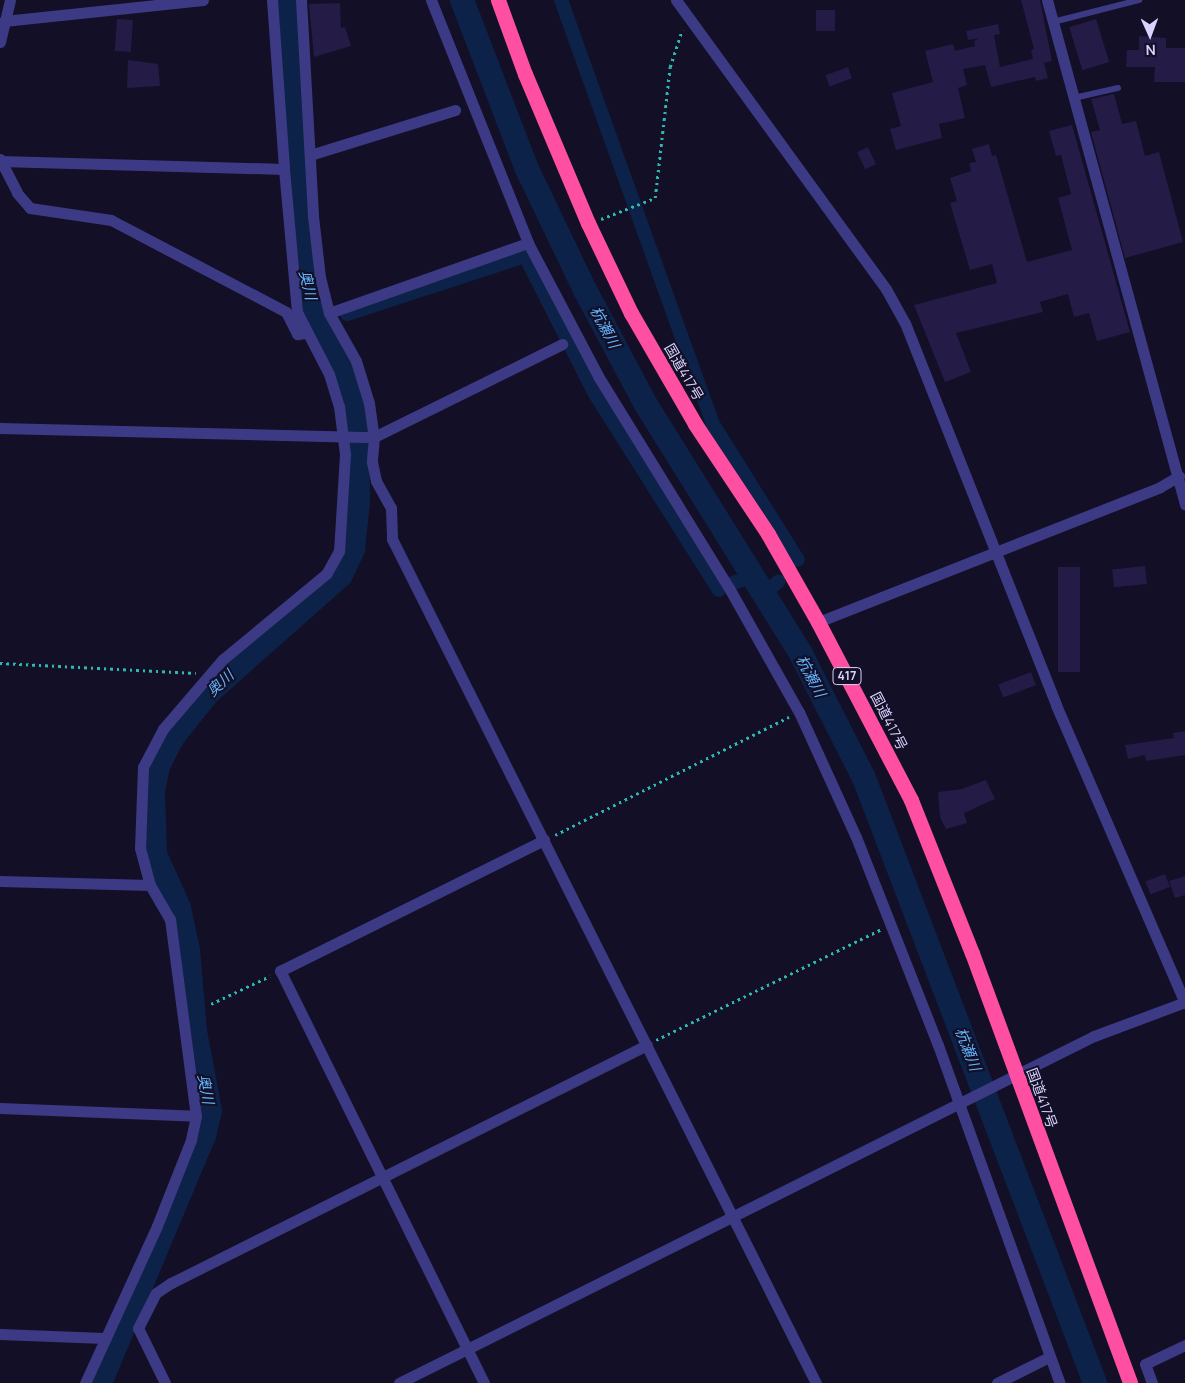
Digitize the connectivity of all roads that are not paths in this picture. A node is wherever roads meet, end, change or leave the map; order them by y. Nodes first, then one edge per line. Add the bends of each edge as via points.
1 (203, 0) edge
2 (272, 0) edge
3 (302, 0) edge
4 (431, 0) edge
5 (498, 0) edge
6 (676, 0) edge
7 (1047, 0) edge
8 (1139, 0) edge
9 (6, 4) edge
10 (4, 21) junction
11 (1053, 22) junction
12 (0, 42) edge
13 (1118, 88) dead end
14 (1074, 98) junction
15 (455, 110) dead end
16 (310, 156) junction
17 (0, 160) edge
18 (284, 169) junction
19 (528, 243) junction
20 (329, 314) junction
21 (306, 334) junction
22 (562, 344) dead end
23 (0, 428) edge
24 (374, 437) junction
25 (345, 438) junction
26 (1182, 474) edge
27 (1185, 504) edge
28 (996, 552) junction
29 (818, 622) junction
30 (544, 840) junction
31 (0, 881) edge
32 (150, 885) junction
33 (1185, 1003) edge
34 (647, 1045) junction
35 (1016, 1075) junction
36 (961, 1103) junction
37 (0, 1108) edge
38 (196, 1116) junction
39 (384, 1176) junction
40 (732, 1217) junction
41 (0, 1334) edge
42 (104, 1338) junction
43 (1185, 1346) edge
44 (467, 1348) junction
45 (1045, 1359) dead end
46 (85, 1383) edge
47 (165, 1383) edge
48 (399, 1383) edge
49 (484, 1383) edge
50 (816, 1383) edge
51 (997, 1383) edge
52 (1060, 1383) edge
53 (1130, 1383) edge
54 (1152, 1383) edge

1 - 10 street
2 - 18 street
3 - 16 street
4 - 19 street
5 - 29 highway, 国道417号 / 417 via 525,74 588,223 641,330
6 - 28 street via 886,288 905,323
7 - 11 street
8 - 11 lane
9 - 10 street
10 - 12 street
11 - 14 street
13 - 14 lane
14 - 26 street
15 - 16 street
16 - 20 street via 320,277
17 - 18 street
17 - 21 street via 17,193 30,208 111,220 286,312 297,334
18 - 21 street via 297,312
19 - 20 street
19 - 36 street via 598,376 729,588 799,712 856,836
20 - 24 street via 356,361 369,403
21 - 25 street via 329,374
22 - 24 street
23 - 25 street
24 - 25 street
24 - 30 street via 372,462 376,481 391,508 392,539
25 - 32 street via 339,551 326,574 222,660 163,729 144,767 140,848
26 - 27 street
26 - 28 street via 1160,487
28 - 29 street
28 - 33 street via 1056,705
29 - 35 highway, 国道417号 / 417 via 911,800
30 - 34 street
30 - 39 street via 280,971
31 - 32 street
32 - 38 street via 170,920
33 - 35 street via 1094,1036
34 - 39 street
34 - 40 street
35 - 36 street
35 - 53 highway, 国道417号 / 417
36 - 40 street
36 - 52 street
37 - 38 street
38 - 42 street via 191,1140 157,1226
39 - 44 street
39 - 47 street via 156,1293 138,1328
40 - 44 street
40 - 50 street
41 - 42 street
42 - 46 street
43 - 54 street via 1145,1364
44 - 48 street
44 - 49 street
45 - 51 street

